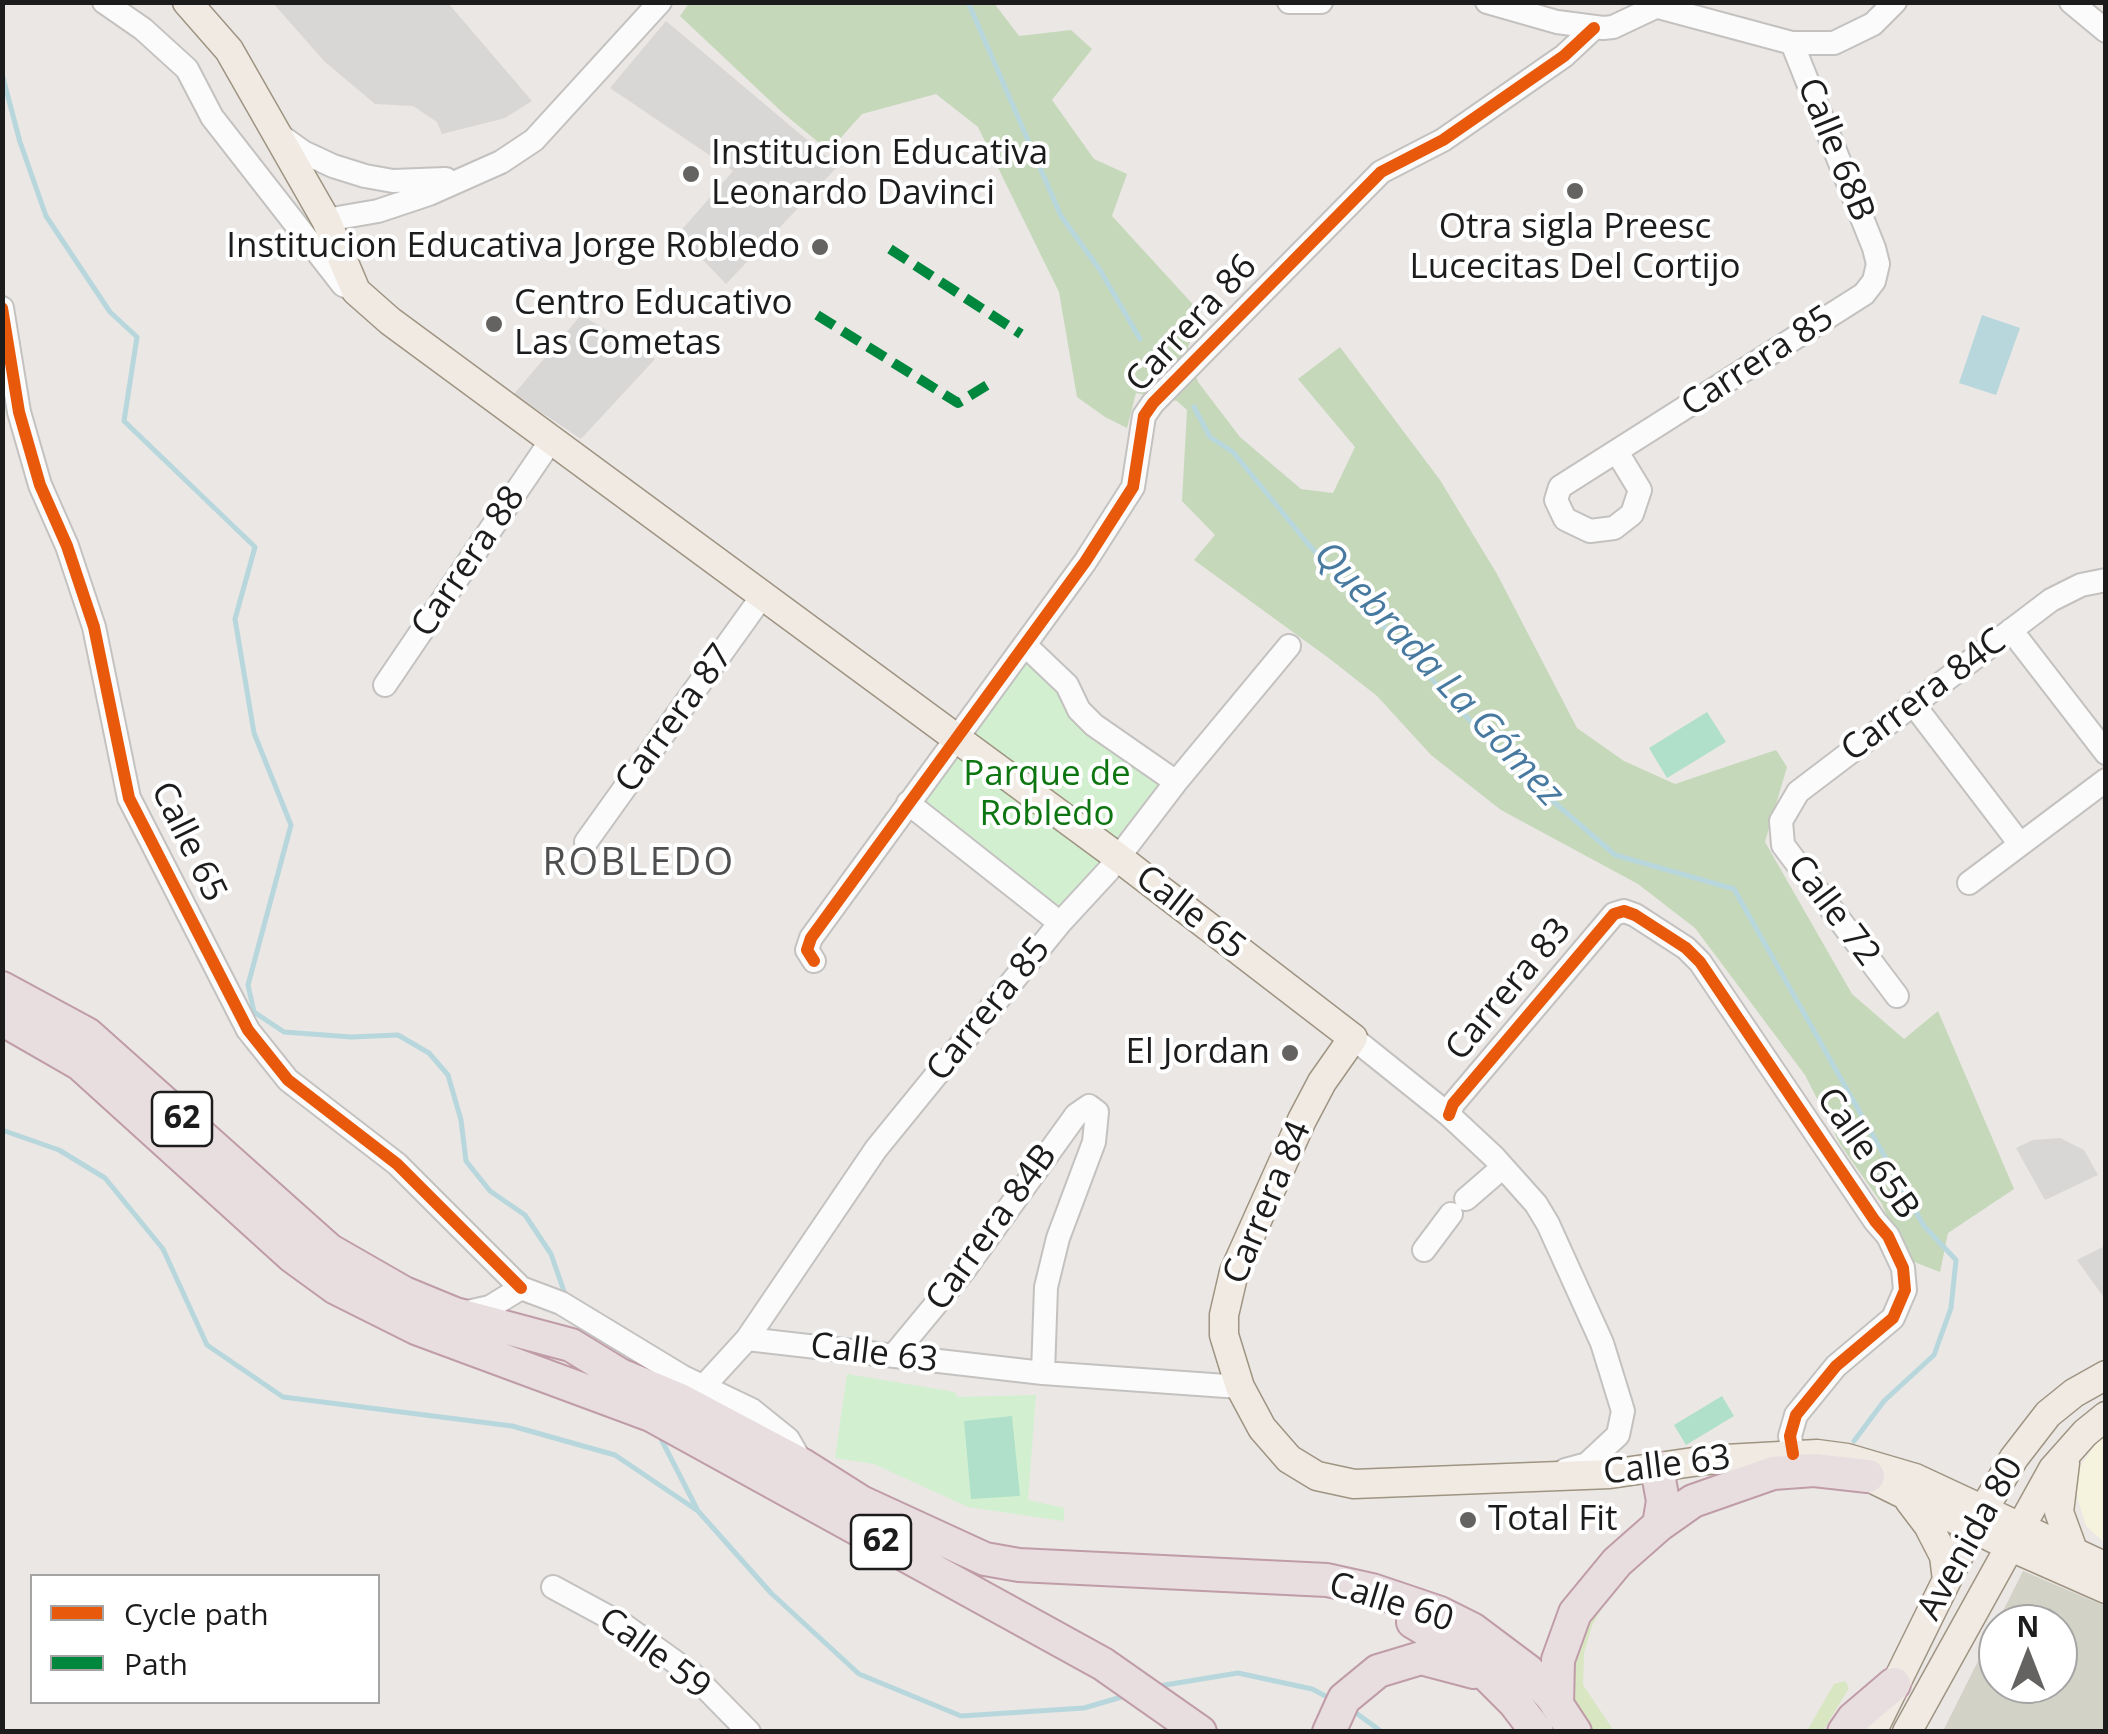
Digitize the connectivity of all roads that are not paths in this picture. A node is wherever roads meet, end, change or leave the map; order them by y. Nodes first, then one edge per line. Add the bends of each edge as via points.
1 (104, 2) edge
2 (187, 2) edge
3 (209, 2) edge
4 (660, 2) edge
5 (1289, 2) edge
6 (1321, 2) edge
7 (1487, 2) edge
8 (1895, 2) edge
9 (2070, 2) edge
10 (1662, 5) edge
11 (1594, 28) junction
12 (2106, 31) edge
13 (218, 36) junction
14 (1792, 43) junction
15 (276, 132) junction
16 (478, 174) junction
17 (326, 220) junction
18 (1876, 258) joint
19 (356, 291) junction
20 (2, 308) edge
21 (11, 414) edge
22 (552, 438) junction
23 (1617, 452) dead end
24 (2106, 580) edge
25 (764, 595) junction
26 (2011, 630) junction
27 (1025, 645) junction
28 (1289, 646) dead end
29 (385, 685) dead end
30 (1914, 704) junction
31 (955, 738) junction
32 (2106, 753) edge
33 (2106, 780) edge
34 (1176, 782) junction
35 (908, 803) junction
36 (1781, 821) joint
37 (586, 842) dead end
38 (2020, 844) junction
39 (1119, 858) junction
40 (1969, 883) dead end
41 (1624, 911) joint
42 (1060, 923) junction
43 (811, 956) dead end
44 (2, 988) edge
45 (1897, 996) dead end
46 (2, 1019) edge
47 (1353, 1038) junction
48 (1449, 1115) junction
49 (1503, 1167) junction
50 (1424, 1250) dead end
51 (521, 1288) junction
52 (455, 1314) junction
53 (576, 1330) junction
54 (747, 1339) junction
55 (893, 1356) junction
56 (1043, 1373) junction
57 (2106, 1374) edge
58 (609, 1385) junction
59 (704, 1386) junction
60 (1240, 1387) junction
61 (2106, 1416) edge
62 (2068, 1450) junction
63 (1793, 1454) junction
64 (804, 1466) junction
65 (1858, 1467) junction
66 (1657, 1468) junction
67 (1309, 1472) joint
68 (1533, 1479) junction
69 (1905, 1495) junction
70 (1978, 1519) junction
71 (1659, 1525) junction
72 (2016, 1538) junction
73 (2074, 1553) junction
74 (2106, 1568) edge
75 (1282, 1576) junction
76 (1947, 1580) junction
77 (552, 1587) dead end
78 (2106, 1590) edge
79 (1494, 1680) junction
80 (1894, 1684) junction
81 (1556, 1723) edge
82 (739, 1729) edge
83 (1200, 1732) edge
84 (1329, 1732) edge
85 (1844, 1732) edge
86 (1872, 1732) edge
87 (1907, 1732) edge

1 - 19 street, Calle 65 via 187,69 223,132 344,285
2 - 13 main road, Calle 65
3 - 13 street
4 - 16 street via 534,140
5 - 6 street
7 - 11 street
8 - 14 street via 1844,40
9 - 12 street
10 - 11 street, Carrera 86 via 1613,27
10 - 14 street
11 - 27 street, Carrera 86 via 1443,140 1381,172 1153,402 1144,416 1133,487
13 - 15 main road, Calle 65
14 - 18 street, Calle 68B
15 - 16 street via 303,152 365,176 422,182
15 - 17 main road, Calle 65
16 - 17 street via 378,210
17 - 19 main road, Calle 65
18 - 23 street, Carrera 85 via 1877,275 1864,294
19 - 22 main road, Calle 65
20 - 21 street, Calle 65
21 - 51 street, Calle 65 via 94,628 129,798 248,1030 288,1080 398,1164
22 - 25 main road, Calle 65
22 - 29 street, Carrera 88
24 - 26 street, Carrera 84C via 2050,600
25 - 31 main road, Calle 65
25 - 37 street, Carrera 87
26 - 30 street, Carrera 84C
26 - 32 street
27 - 31 street, Carrera 86
27 - 34 street via 1067,685 1094,725
28 - 34 street, Carrera 85
30 - 36 street, Carrera 84C via 1798,792
30 - 38 street
31 - 35 street, Carrera 86
31 - 39 main road, Calle 65
33 - 38 street
34 - 39 street, Carrera 85
35 - 42 street
35 - 43 street, Carrera 86 via 811,938
36 - 45 street, Calle 72 via 1782,845
38 - 40 street
39 - 42 street, Carrera 85
39 - 47 main road, Calle 65
41 - 48 street, Carrera 83 via 1606,920
41 - 63 street, Calle 65B via 1700,962 1904,1268 1900,1308 1808,1398 1792,1423
42 - 54 street, Carrera 85 via 876,1148
44 - 52 highway, 62 via 87,1034 330,1250
46 - 58 highway, 62 via 80,1064 336,1288 416,1328
47 - 48 street, Calle 65
47 - 60 main road, Carrera 84 via 1302,1120 1234,1272 1224,1324
48 - 49 street, Calle 65
49 - 50 street
49 - 68 street, Calle 65 via 1548,1224 1602,1343 1623,1411 1618,1435 1587,1464
51 - 52 street via 490,1307
51 - 53 street via 561,1302
52 - 53 highway, 62
53 - 58 highway, 62
53 - 59 street via 623,1341
54 - 55 street, Calle 63
54 - 59 street, Carrera 85
55 - 56 street, Calle 63
55 - 56 street, Carrera 84B via 1088,1106 1095,1108 1094,1142 1051,1260
56 - 60 street, Calle 63
57 - 70 main road, Avenida 80 via 2034,1428
58 - 64 highway, 62 via 678,1399
58 - 83 highway, 62 via 1103,1664
59 - 64 street via 752,1410 788,1439
60 - 67 main road, Carrera 84 via 1268,1436
61 - 62 main road, Avenida 80
62 - 72 main road, Avenida 80
62 - 73 main road via 2058,1512
63 - 65 main road, Calle 63
63 - 66 main road, Calle 63
64 - 75 highway, 62 via 861,1502 986,1559 1019,1566
65 - 69 main road
65 - 70 main road via 1915,1478
65 - 71 highway via 1773,1473 1693,1501
66 - 68 main road, Calle 63
66 - 71 highway
67 - 68 main road, Calle 63 via 1354,1484
69 - 70 main road
69 - 76 main road via 1934,1534
70 - 72 main road
70 - 76 main road, Avenida 80
71 - 81 highway via 1617,1562 1576,1613 1558,1660
72 - 73 main road
72 - 78 main road
72 - 87 main road, Avenida 80
73 - 74 main road
75 - 79 highway via 1421,1626
75 - 81 highway, Calle 60 / 62 via 1372,1590 1440,1613 1528,1671
76 - 80 main road, Avenida 80
77 - 82 street, Calle 59 via 625,1626 692,1674
79 - 81 highway
79 - 84 highway via 1421,1658 1378,1671 1344,1699
80 - 85 highway
80 - 86 main road, Avenida 80

